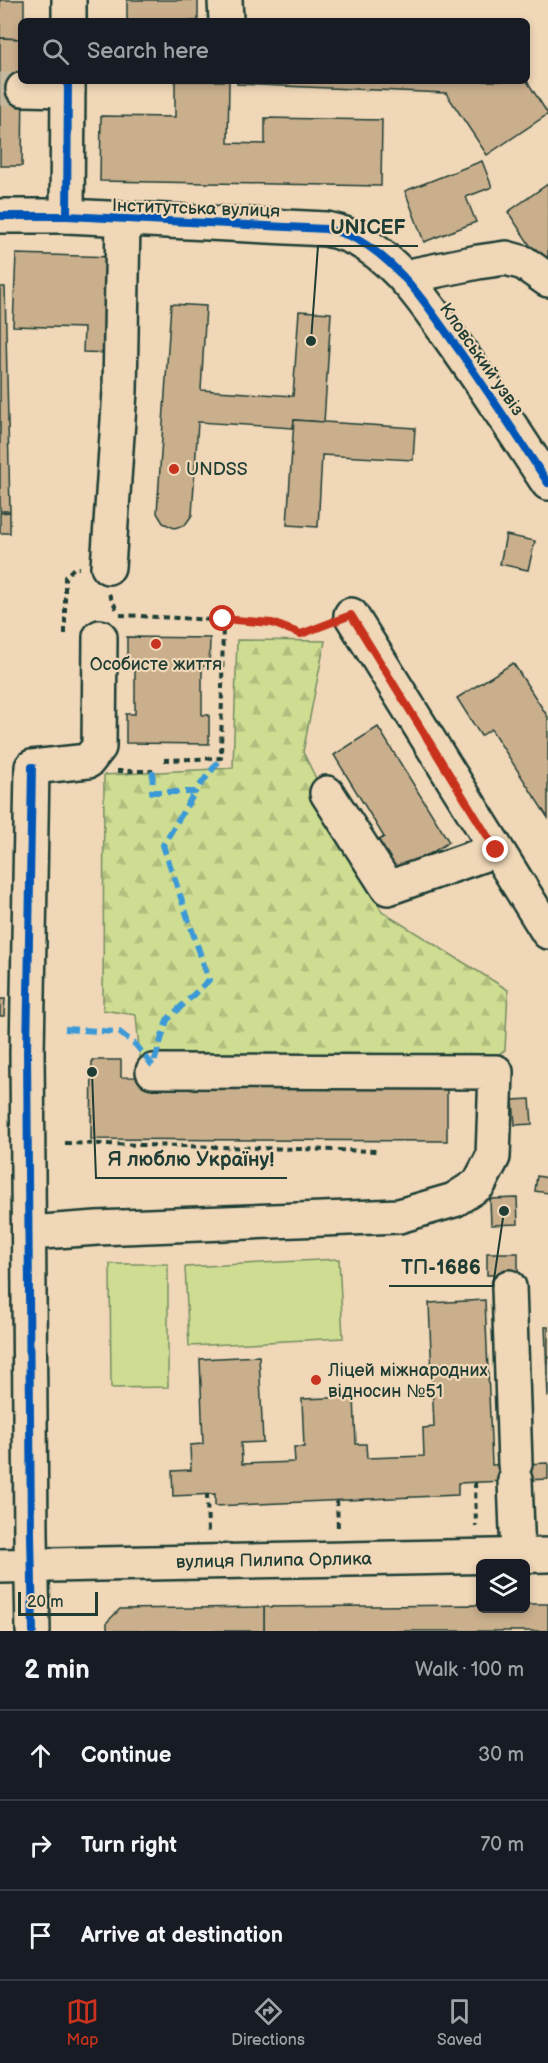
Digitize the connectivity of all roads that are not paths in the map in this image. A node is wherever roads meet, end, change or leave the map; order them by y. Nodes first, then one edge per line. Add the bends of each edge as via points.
1 (69, 0) edge
2 (225, 0) edge
3 (69, 18) edge
4 (226, 18) edge
5 (68, 85) edge
6 (23, 89) tunnel mouth
7 (0, 216) edge
8 (67, 216) junction
9 (123, 220) junction
10 (394, 268) junction
11 (548, 280) edge
12 (548, 483) edge
13 (108, 567) dead end
14 (351, 615) road end
15 (110, 626) road end
16 (327, 793) dead end
17 (496, 850) junction
18 (548, 932) edge
19 (14, 1029) edge
20 (153, 1071) dead end
21 (29, 1233) junction
22 (509, 1287) dead end
23 (533, 1556) edge
24 (16, 1565) edge
25 (33, 1631) edge

1 - 3 street
2 - 4 street
5 - 6 street
5 - 8 street
7 - 8 street, Інститутська вулиця
8 - 9 street, Інститутська вулиця
9 - 10 street, Інститутська вулиця via 326,228 367,245
9 - 13 street via 120,391
10 - 11 street via 506,258 524,263
10 - 12 street, Кловський узвіз via 472,370
14 - 17 street
15 - 19 street via 99,747 88,761 32,767
16 - 17 street via 388,888
17 - 18 street
19 - 21 street
20 - 21 street via 496,1072 493,1157 479,1184 454,1200 399,1216
21 - 24 street
22 - 23 street via 515,1472
23 - 24 street, вулиця Пилипа Орлика
24 - 25 street

